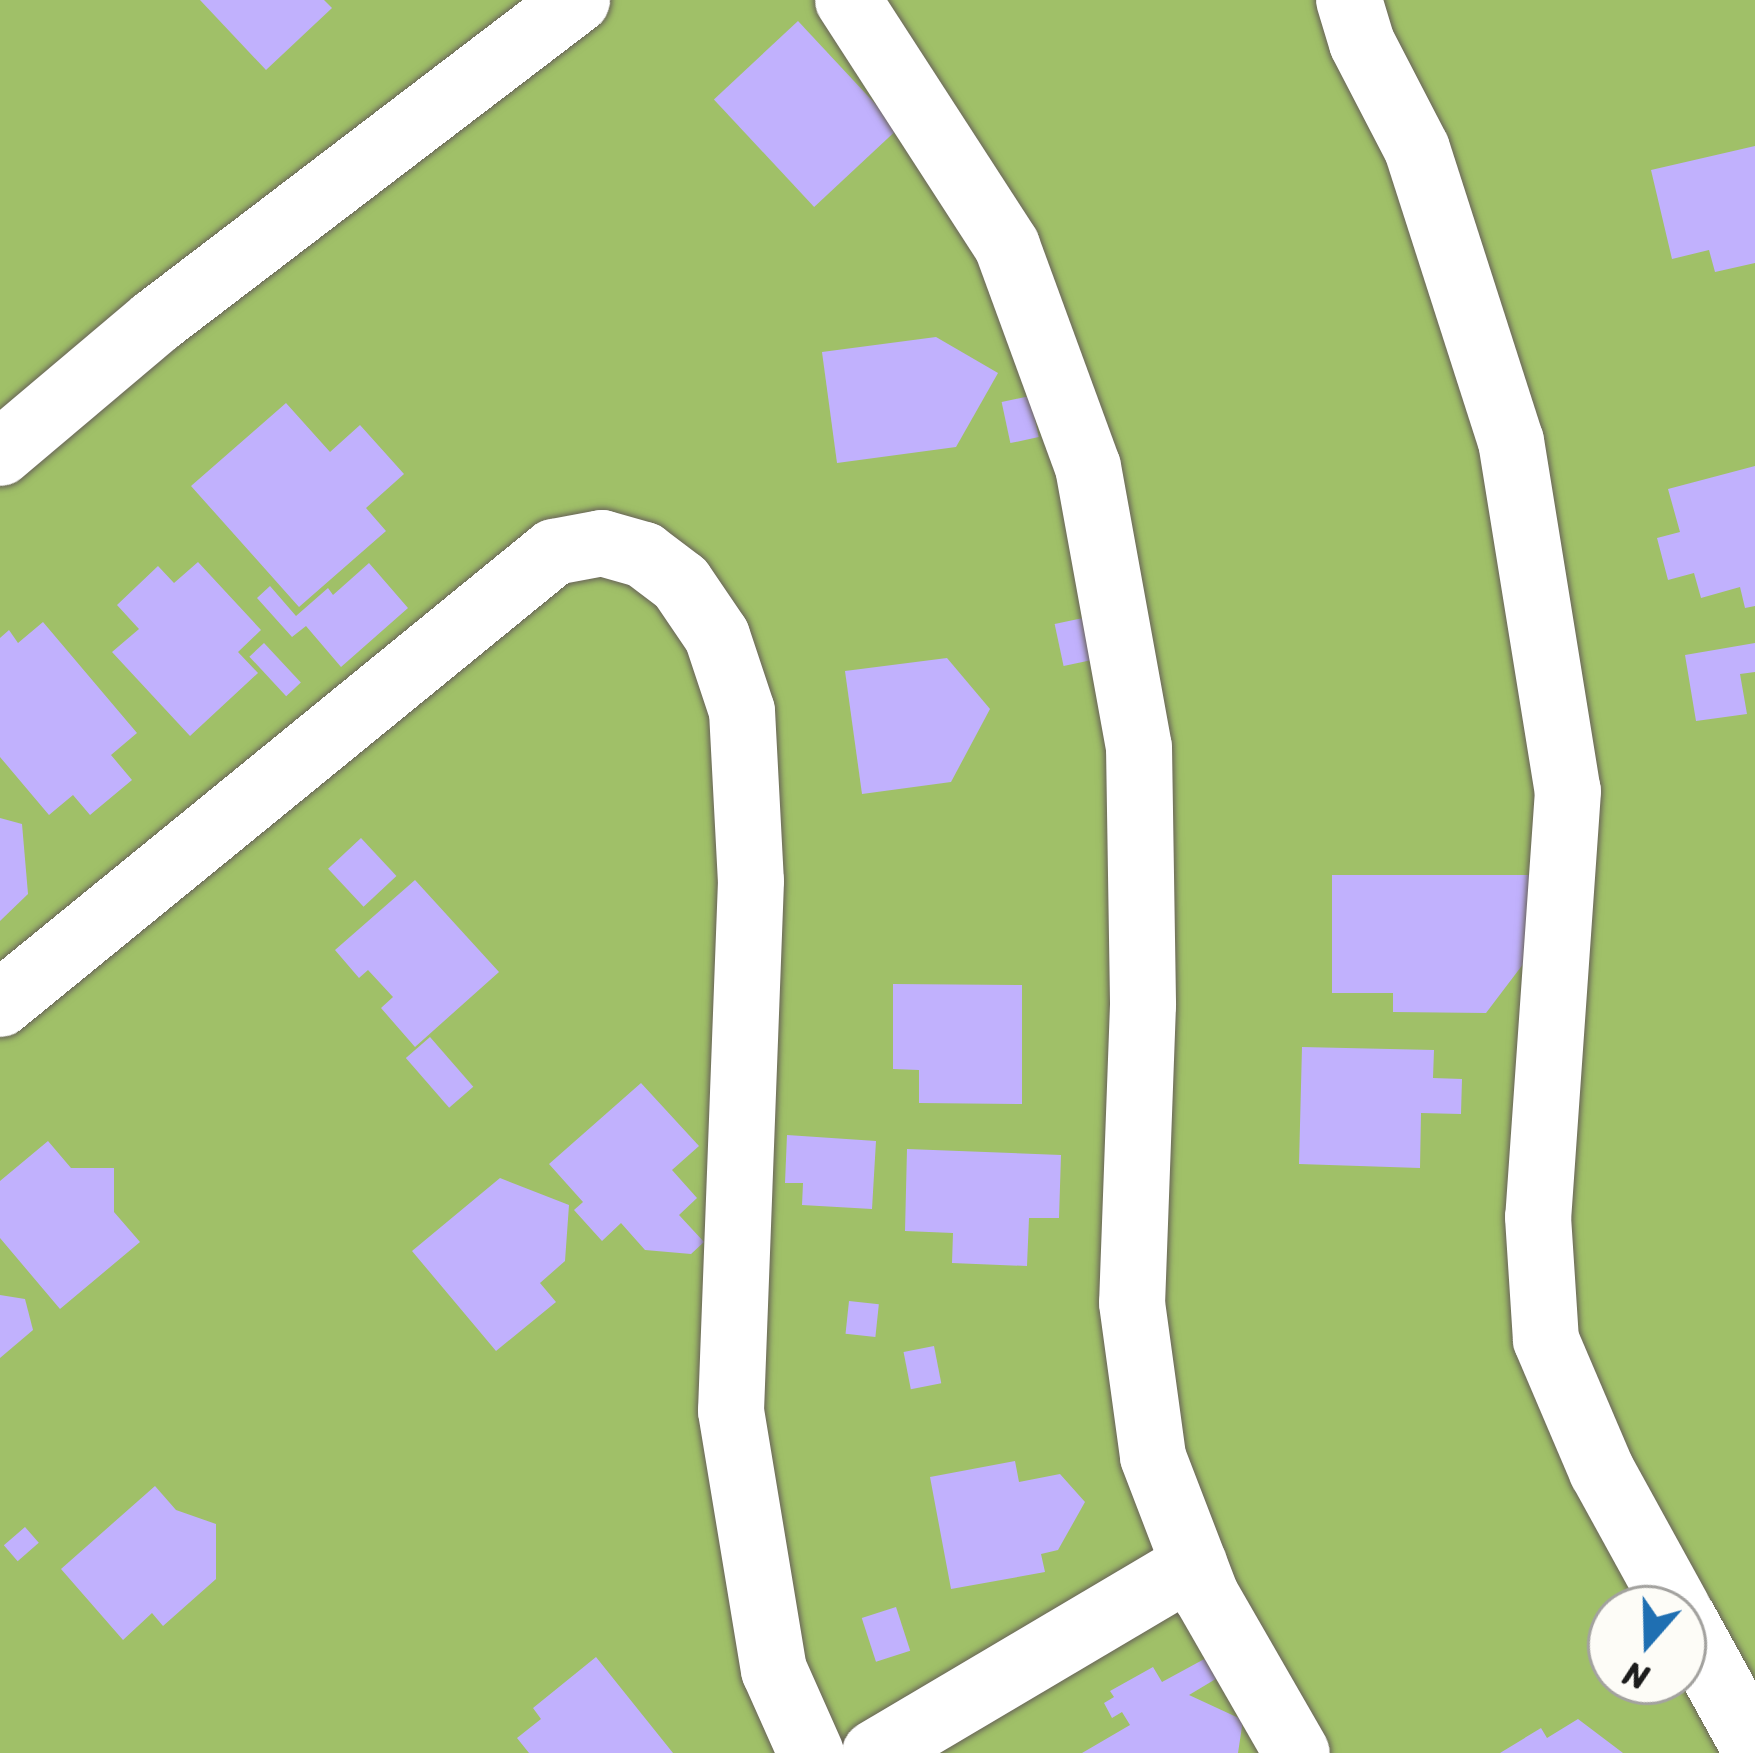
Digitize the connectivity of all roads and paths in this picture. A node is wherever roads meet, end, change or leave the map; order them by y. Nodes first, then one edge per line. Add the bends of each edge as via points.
1 (578, 0) edge
2 (848, 0) edge
3 (1348, 0) edge
4 (0, 453) edge
5 (0, 1004) edge
6 (1194, 1564) junction
7 (1665, 1585) edge
8 (1707, 1662) edge
9 (1755, 1749) edge
10 (811, 1753) edge
11 (875, 1753) edge
12 (1297, 1753) edge

1 - 4 street via 155,322
2 - 6 street via 1007,246 1088,467 1139,747 1143,1005 1132,1303 1153,1457
3 - 7 street via 1417,149 1511,441 1568,791 1538,1217 1546,1340 1602,1471
5 - 10 street via 554,552 602,543 644,555 681,583 717,636 742,711 751,881 731,1411 774,1670
6 - 11 street
6 - 12 street
8 - 9 street

